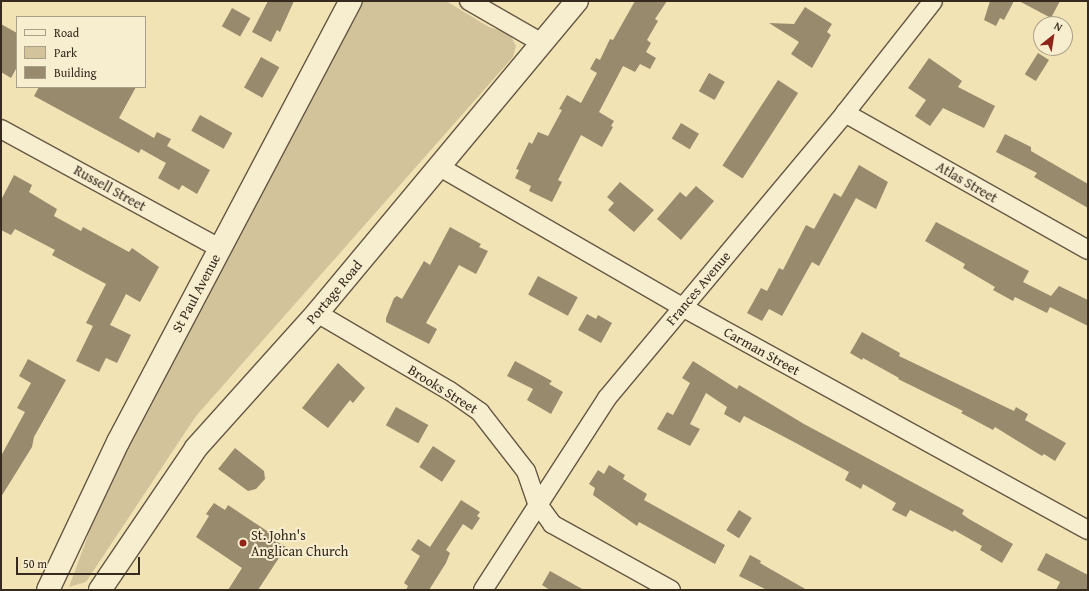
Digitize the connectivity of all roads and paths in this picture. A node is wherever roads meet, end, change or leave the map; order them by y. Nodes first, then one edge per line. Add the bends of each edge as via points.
1 (351, 1) edge
2 (469, 1) edge
3 (577, 1) edge
4 (933, 1) edge
5 (542, 43) junction
6 (845, 113) junction
7 (1, 129) edge
8 (438, 166) junction
9 (219, 248) junction
10 (1088, 250) edge
11 (682, 307) junction
12 (317, 314) junction
13 (537, 502) junction
14 (1088, 530) edge
15 (48, 590) edge
16 (100, 590) edge
17 (483, 590) edge
18 (671, 590) edge

1 - 9 street, St Paul Avenue
2 - 5 street
3 - 5 street, Portage Road
4 - 6 street, Frances Avenue
5 - 8 street, Portage Road
6 - 10 street, Atlas Street
6 - 11 street, Frances Avenue
7 - 9 street, Russell Street
8 - 11 street, Carman Street
8 - 12 street, Portage Road
9 - 15 street, St Paul Avenue via 118,442
11 - 13 street, Frances Avenue via 607,398
11 - 14 street, Carman Street
12 - 13 street, Brooks Street via 450,391 480,412 526,471
12 - 16 street, Portage Road via 196,448
13 - 17 street, Frances Avenue
13 - 18 street, Brooks Street via 552,524

